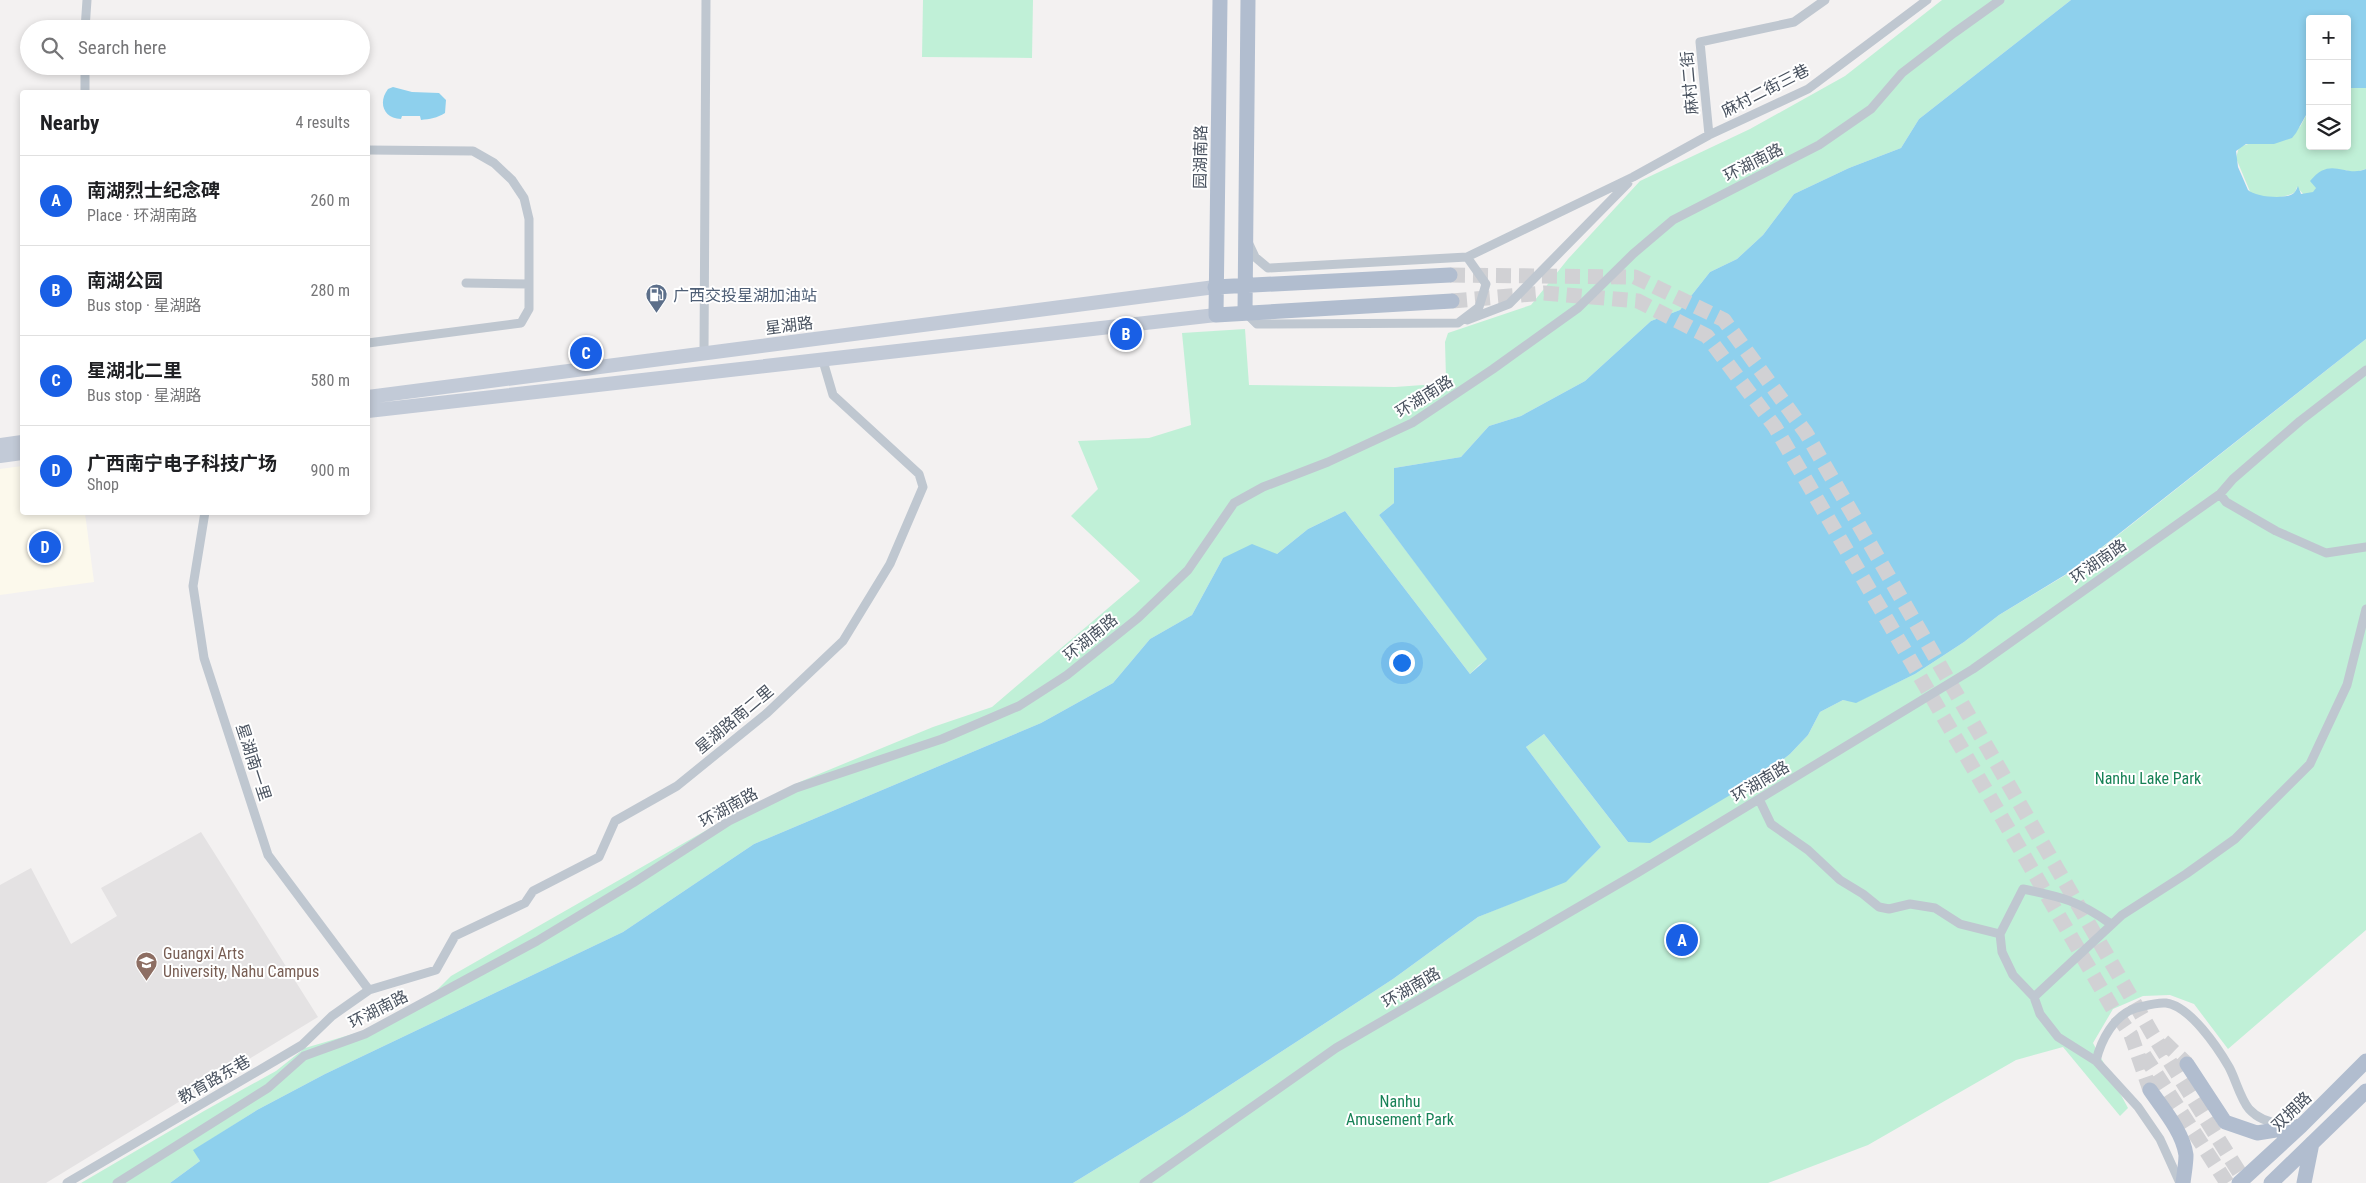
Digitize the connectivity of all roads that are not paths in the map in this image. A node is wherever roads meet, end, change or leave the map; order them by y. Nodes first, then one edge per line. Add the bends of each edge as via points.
1 (87, 0) edge
2 (706, 0) edge
3 (1220, 0) edge
4 (1248, 0) edge
5 (1825, 0) edge
6 (1927, 0) edge
7 (2000, 0) edge
8 (86, 20) edge
9 (85, 75) edge
10 (85, 90) edge
11 (1709, 135) junction
12 (370, 150) edge
13 (1633, 177) junction
14 (1245, 235) junction
15 (1467, 257) junction
16 (1450, 275) tunnel mouth
17 (466, 283) dead end
18 (529, 284) junction
19 (1244, 286) junction
20 (1215, 287) junction
21 (1452, 301) tunnel mouth
22 (1245, 312) junction
23 (1216, 315) junction
24 (1458, 323) junction
25 (370, 343) edge
26 (704, 353) junction
27 (824, 361) junction
28 (2366, 370) edge
29 (370, 397) edge
30 (370, 411) edge
31 (20, 442) edge
32 (0, 445) edge
33 (20, 453) edge
34 (0, 456) edge
35 (2220, 494) junction
36 (205, 515) edge
37 (2366, 547) edge
38 (2366, 609) edge
39 (1759, 800) junction
40 (2112, 924) junction
41 (2000, 934) junction
42 (369, 990) junction
43 (2034, 997) junction
44 (2096, 1061) junction
45 (2366, 1061) edge
46 (2187, 1064) tunnel mouth
47 (2150, 1090) tunnel mouth
48 (2366, 1091) edge
49 (2301, 1126) junction
50 (2312, 1143) junction
51 (2249, 1180) edge
52 (67, 1183) edge
53 (117, 1183) edge
54 (1144, 1183) edge
55 (2181, 1183) edge
56 (2271, 1183) edge
57 (2304, 1183) edge

1 - 8 street
2 - 26 street
3 - 20 main road, 园湖南路
4 - 14 main road
5 - 11 street, 麻村二街 via 1794,22 1700,42
6 - 11 street, 麻村二街三巷 via 1808,89
7 - 53 street, 环湖南路 via 1902,73 1871,109 1819,146 1673,220 1578,308 1412,423 1328,462 1263,487 1234,503 1188,570 1138,618 1067,675 1019,706 942,739 796,788 729,821 634,884 537,941 364,1034 304,1056 268,1088
9 - 10 street
11 - 13 street, 麻村二街三巷
12 - 18 street via 473,151 494,163 512,180 524,198 528,218
13 - 15 street
13 - 24 street via 1509,304
14 - 15 street via 1255,257 1268,268
14 - 19 main road
15 - 24 street via 1486,284 1480,307
16 - 19 main road
17 - 18 street
18 - 25 street via 529,309 521,323
19 - 20 main road
19 - 22 main road
20 - 23 main road, 园湖南路
20 - 26 main road, 星湖路
21 - 22 main road
22 - 23 main road
22 - 24 street via 1257,324
23 - 27 main road
26 - 29 main road, 星湖路
27 - 30 main road
27 - 42 street, 星湖路南二里 via 833,395 919,474 923,487 890,564 843,641 767,714 677,786 615,821 599,857 533,891 525,903 455,936 436,970
28 - 35 street, 环湖南路 via 2240,472
31 - 32 main road
33 - 34 main road
35 - 37 street via 2226,502 2276,532 2326,553
35 - 39 street, 环湖南路 via 1973,669
36 - 42 street, 星湖南一里 via 193,586 204,658 268,855
38 - 40 street via 2347,685 2310,764 2235,838
39 - 41 street via 1771,824 1879,907 1889,909 1910,904 1935,908 1960,924
39 - 54 street, 环湖南路 via 1336,1048
40 - 41 street via 2090,909 2063,897 2023,889
40 - 43 street
41 - 43 street via 2002,952 2013,975
42 - 52 street, 教育路东巷 via 332,1016 302,1045
43 - 44 street via 2040,1014 2058,1037
44 - 49 street via 2100,1044 2126,1011 2167,1003 2195,1019 2229,1067 2249,1109 2267,1122
44 - 55 street via 2138,1107 2160,1139
45 - 49 main road, 双拥路
46 - 49 main road via 2225,1122 2257,1132
47 - 55 main road via 2171,1120 2186,1155
48 - 50 main road
49 - 51 main road, 双拥路
50 - 56 main road
50 - 57 main road

